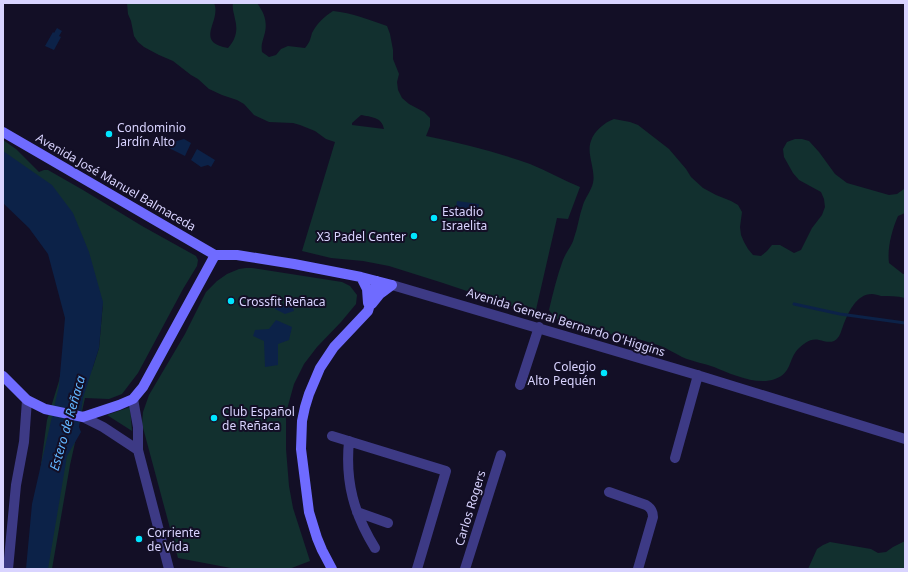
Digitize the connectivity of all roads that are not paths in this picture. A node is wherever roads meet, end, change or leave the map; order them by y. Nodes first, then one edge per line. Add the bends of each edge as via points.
1 (3, 132) edge
2 (215, 255) junction
3 (361, 277) junction
4 (377, 281) junction
5 (392, 285) junction
6 (368, 311) junction
7 (539, 327) junction
8 (698, 375) junction
9 (3, 376) edge
10 (520, 385) dead end
11 (133, 399) junction
12 (27, 400) junction
13 (79, 416) junction
14 (332, 436) dead end
15 (905, 439) edge
16 (349, 442) junction
17 (138, 450) junction
18 (501, 455) dead end
19 (675, 458) dead end
20 (609, 492) dead end
21 (357, 512) junction
22 (388, 523) dead end
23 (375, 548) dead end
24 (8, 569) edge
25 (169, 569) edge
26 (332, 569) edge
27 (417, 569) edge
28 (465, 569) edge
29 (638, 569) edge

1 - 2 street, Avenida José Manuel Balmaceda
2 - 3 street, Avenida General Bernardo O'Higgins via 261,258
2 - 11 street via 143,387
3 - 4 street, Avenida General Bernardo O'Higgins
3 - 6 street via 367,289
4 - 5 street, Avenida General Bernardo O'Higgins
4 - 6 street
5 - 6 street via 380,294
5 - 7 street, Avenida General Bernardo O'Higgins
6 - 26 street via 334,347 320,368 309,394 302,421 301,449 309,512 316,538
7 - 8 street, Avenida General Bernardo O'Higgins
7 - 10 street
8 - 15 street, Avenida General Bernardo O'Higgins
8 - 19 street
9 - 12 street
11 - 13 street via 119,406
11 - 17 street via 138,427
12 - 13 street via 45,409
12 - 24 street
13 - 17 street
14 - 16 street
16 - 21 street via 348,475
16 - 27 street via 446,471
17 - 25 street
18 - 28 street, Carlos Rogers
20 - 29 street via 651,508 653,517
21 - 22 street
21 - 23 street

